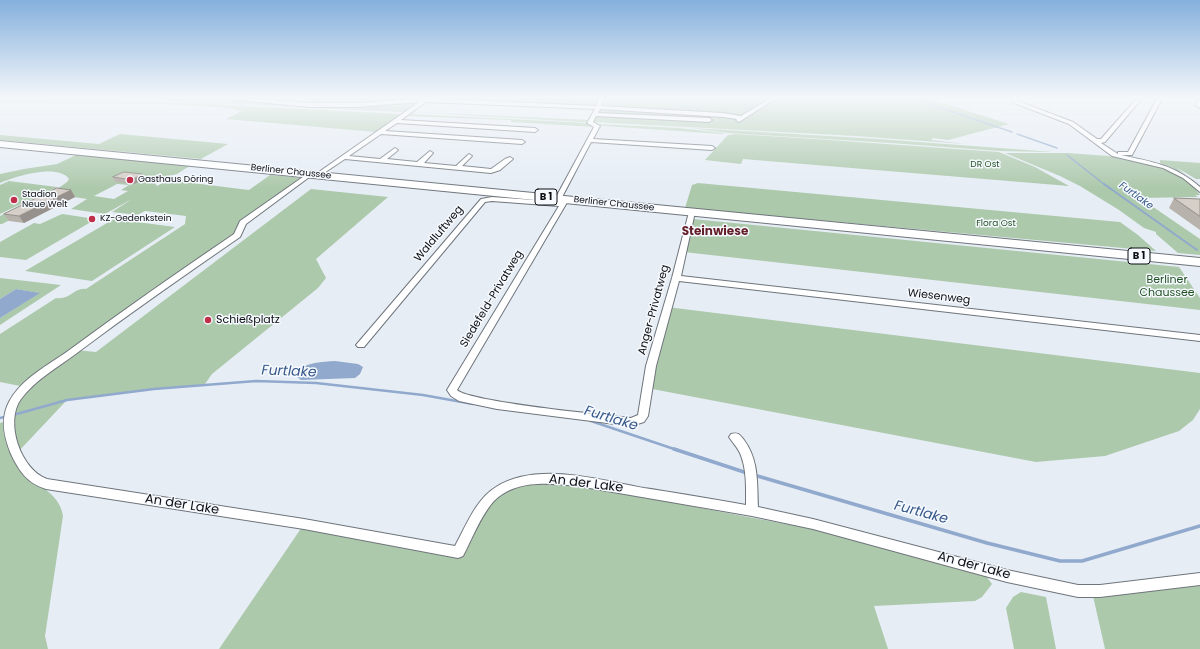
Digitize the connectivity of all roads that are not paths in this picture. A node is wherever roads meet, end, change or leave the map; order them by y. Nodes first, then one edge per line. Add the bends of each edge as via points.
1 (386, 127) edge
2 (493, 127) edge
3 (596, 127) edge
4 (1078, 127) edge
5 (1115, 127) edge
6 (1145, 127) edge
7 (535, 130) dead end
8 (380, 132) junction
9 (590, 140) junction
10 (1095, 141) junction
11 (1103, 141) junction
12 (522, 142) dead end
13 (0, 144) edge
14 (712, 148) dead end
15 (395, 150) dead end
16 (430, 153) dead end
17 (469, 156) dead end
18 (343, 157) junction
19 (510, 159) dead end
20 (382, 160) junction
21 (419, 164) junction
22 (458, 167) junction
23 (314, 174) junction
24 (1200, 190) edge
25 (563, 201) junction
26 (692, 212) junction
27 (1108, 252) junction
28 (1200, 258) edge
29 (1200, 262) edge
30 (676, 278) junction
31 (1200, 338) edge
32 (361, 345) dead end
33 (643, 416) joint
34 (735, 437) dead end
35 (752, 512) junction
36 (1200, 579) edge

1 - 8 street, An der Lake
2 - 7 street
3 - 9 street
4 - 10 street
5 - 11 street
6 - 11 street via 1130,154 1119,153
8 - 12 street
8 - 18 street, An der Lake
9 - 14 street
9 - 25 street
10 - 11 street
10 - 24 street via 1115,156 1153,163 1171,170 1185,177
13 - 23 main road, Berliner Chaussee / B 1
15 - 20 street
16 - 21 street
17 - 22 street
18 - 20 street
18 - 23 street, An der Lake
19 - 22 street via 496,170
20 - 21 street
21 - 22 street
23 - 25 main road, Berliner Chaussee / B 1
23 - 35 street, An der Lake via 243,223 237,235 38,378 20,394 12,406 8,421 11,439 28,474 39,482 304,524 458,552 489,499 506,486 527,480 578,481
25 - 26 main road, Berliner Chaussee / B 1
25 - 32 street, Waldluftweg via 483,200
25 - 33 street, Siedefeld-Privatweg via 452,388 453,392 457,396 511,407 631,422 638,421
26 - 27 main road, Berliner Chaussee / B 1
26 - 30 street, Anger-Privatweg
27 - 28 main road, Berliner Chaussee / B 1
27 - 29 main road, Berliner Chaussee / B 1
30 - 31 street, Wiesenweg
30 - 33 street, Anger-Privatweg via 651,366
34 - 35 street via 747,453 751,474
35 - 36 street, An der Lake via 843,532 1007,576 1074,590 1100,591

